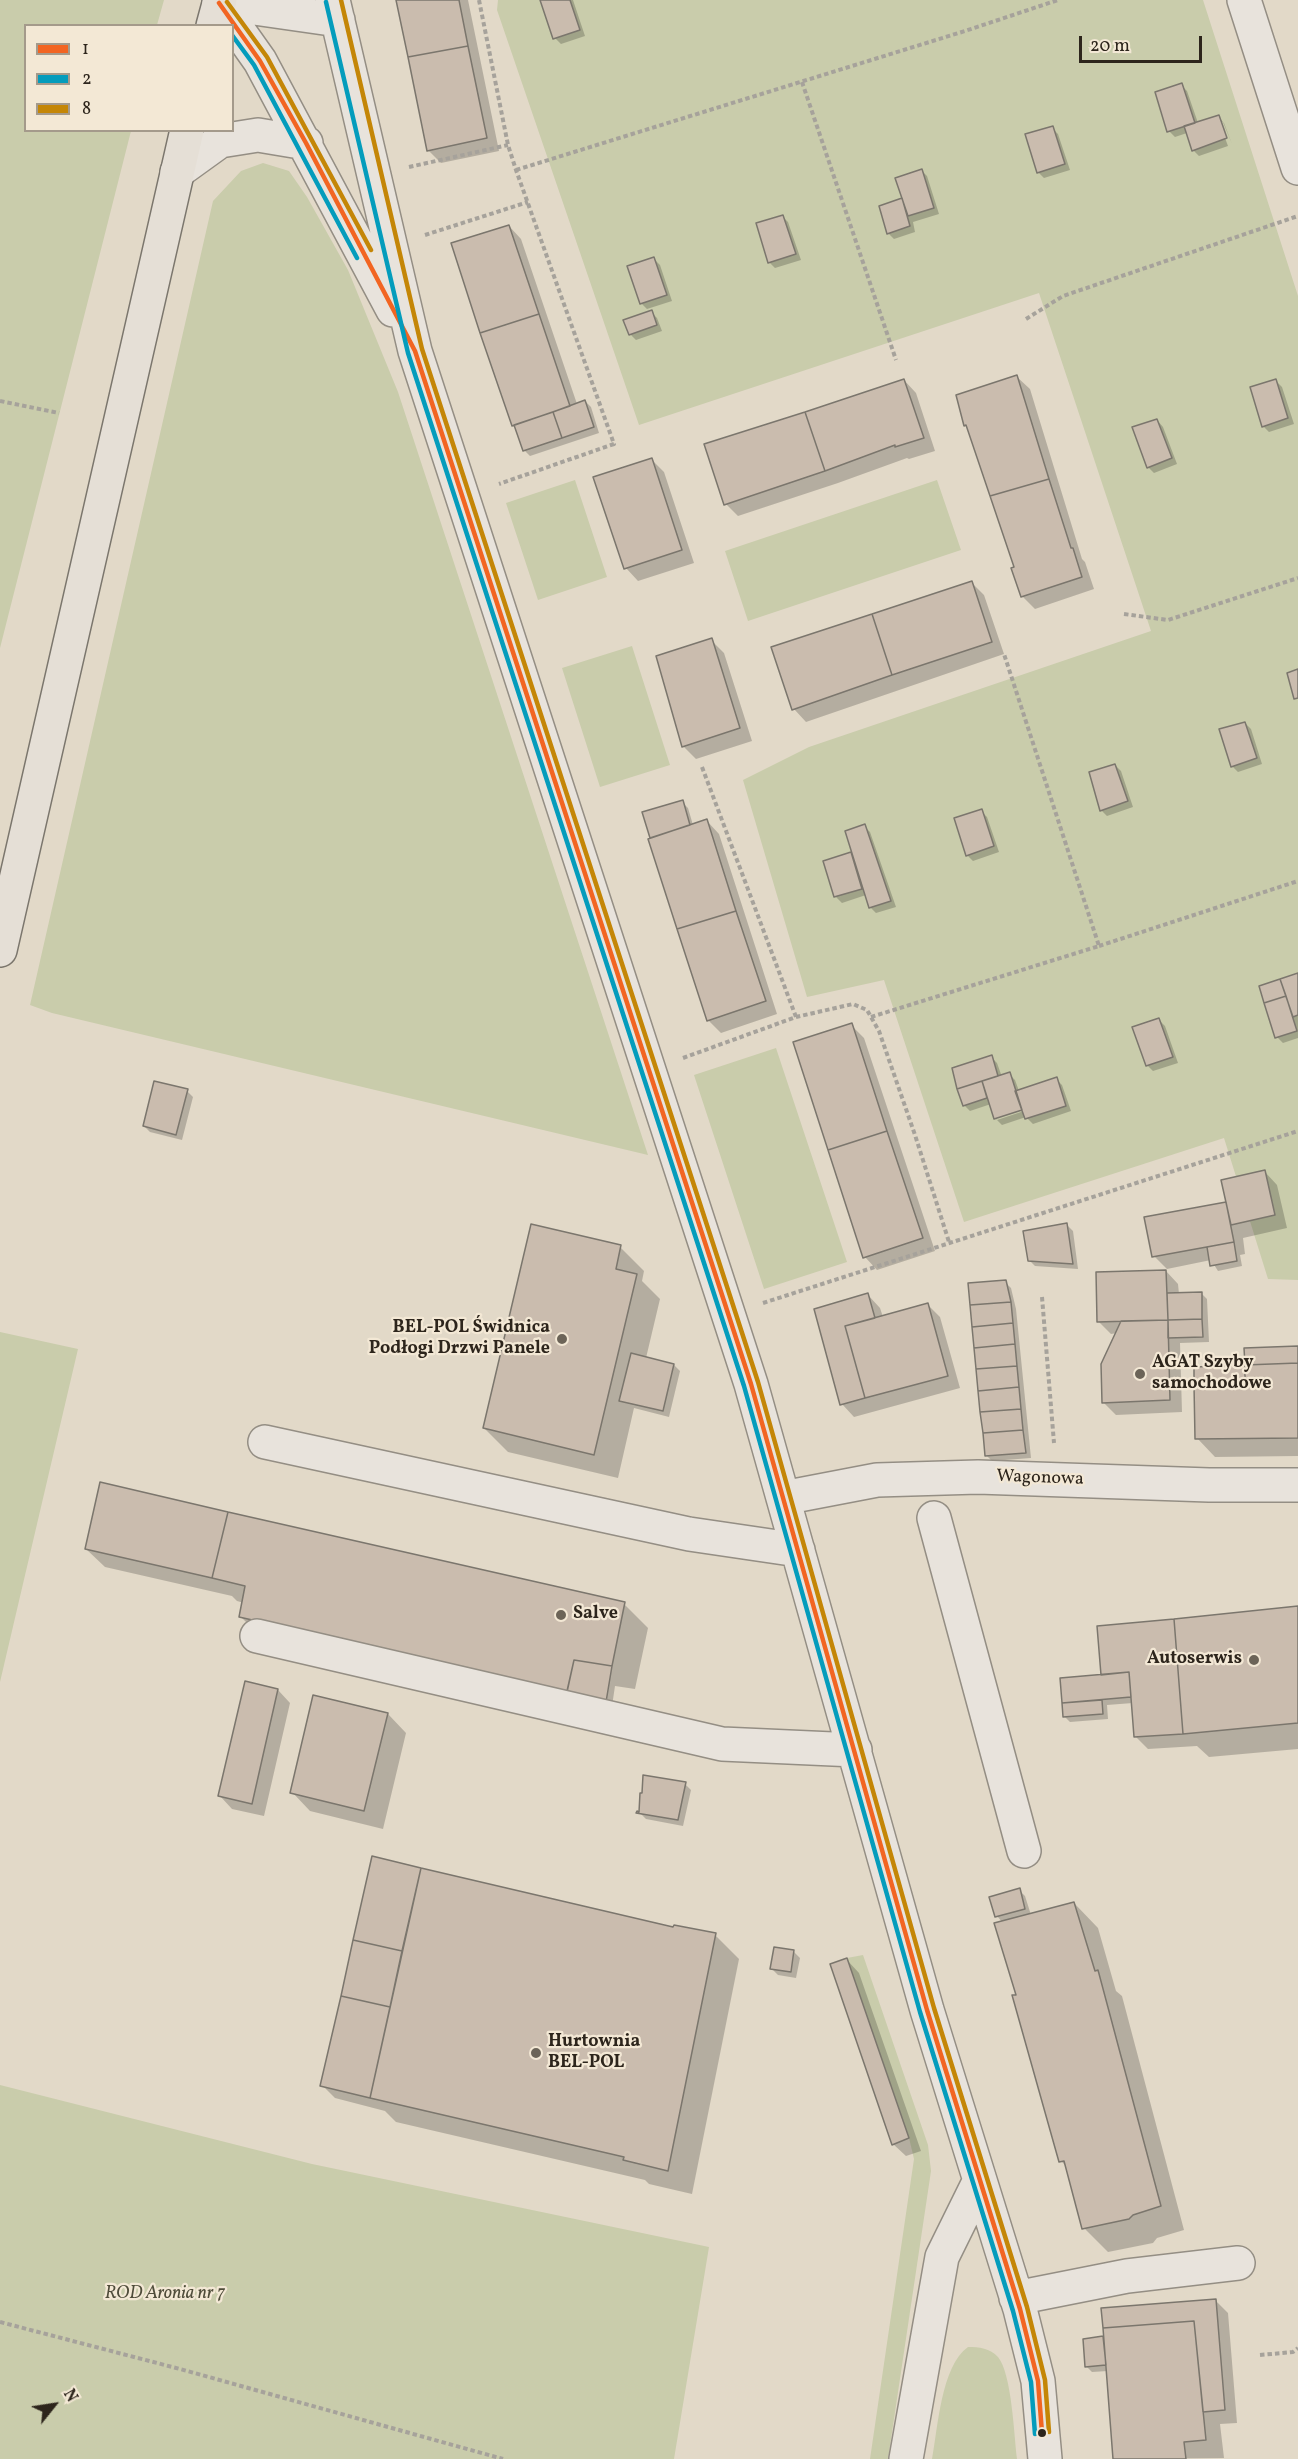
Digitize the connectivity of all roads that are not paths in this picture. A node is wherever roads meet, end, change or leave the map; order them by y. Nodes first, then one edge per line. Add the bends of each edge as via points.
1 (1244, 0) edge
2 (218, 9) edge
3 (336, 10) edge
4 (230, 24) edge
5 (234, 29) edge
6 (187, 132) edge
7 (306, 143) junction
8 (1298, 168) edge
9 (177, 172) junction
10 (415, 351) junction
11 (0, 950) edge
12 (265, 1442) dead end
13 (1298, 1485) edge
14 (783, 1498) junction
15 (934, 1518) dead end
16 (798, 1550) junction
17 (257, 1636) dead end
18 (855, 1750) junction
19 (1024, 1851) dead end
20 (980, 2182) junction
21 (1238, 2264) dead end
22 (1016, 2298) junction
23 (906, 2459) edge
24 (1045, 2459) edge

1 - 8 street
2 - 3 street
2 - 4 street
3 - 10 street
5 - 7 street via 260,62
6 - 9 main road
7 - 9 street via 258,135 220,141
7 - 10 street
9 - 11 main road
10 - 14 street via 728,1312
12 - 16 street via 689,1534
13 - 14 street, Wagonowa via 978,1477 877,1480
14 - 16 street
15 - 19 street
16 - 18 street
17 - 18 street via 722,1744
18 - 20 street via 927,2010
20 - 22 street
20 - 23 street via 942,2257
21 - 22 street via 1127,2276
22 - 24 street via 1038,2381

